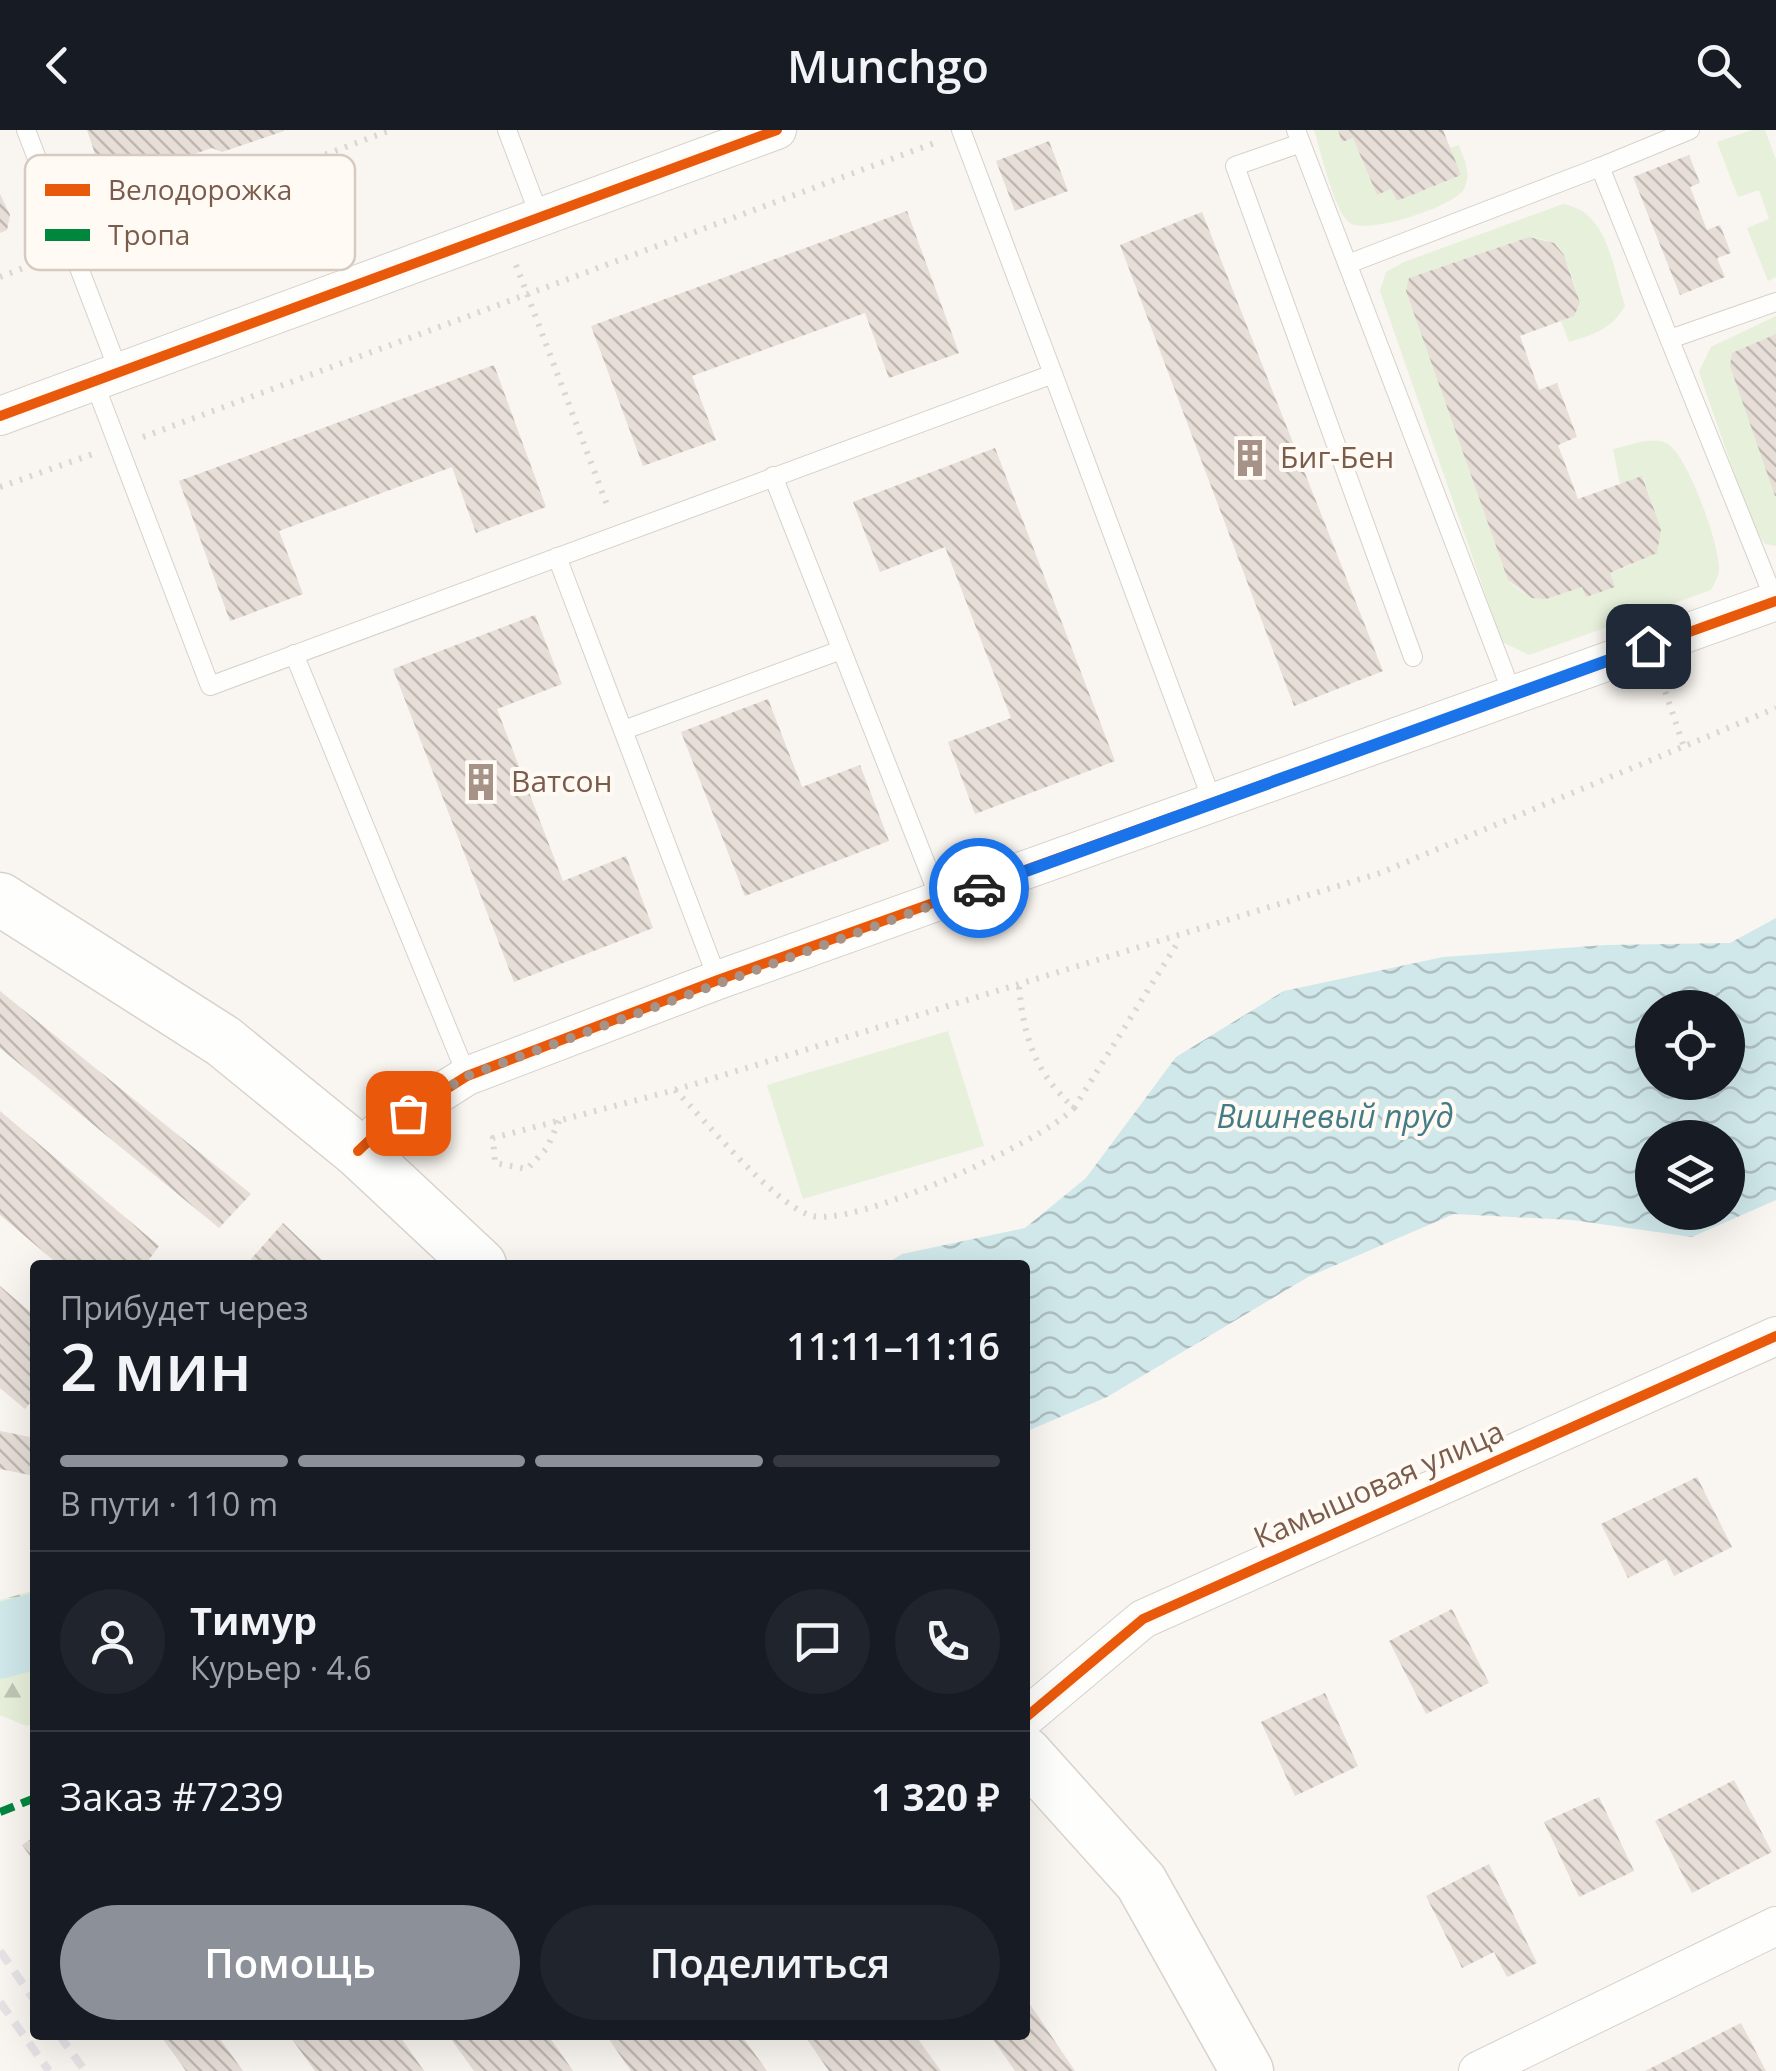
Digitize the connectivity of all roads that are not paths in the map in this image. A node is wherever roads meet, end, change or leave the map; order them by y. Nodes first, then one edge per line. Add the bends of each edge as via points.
1 (26, 130) edge
2 (507, 130) edge
3 (777, 130) edge
4 (1690, 130) edge
5 (962, 131) edge
6 (1298, 136) edge
7 (36, 155) edge
8 (1600, 168) junction
9 (540, 217) junction
10 (1348, 264) junction
11 (78, 270) edge
12 (1776, 302) edge
13 (1670, 339) junction
14 (1053, 374) junction
15 (106, 377) junction
16 (0, 416) edge
17 (772, 476) junction
18 (557, 557) junction
19 (1776, 601) edge
20 (841, 650) junction
21 (294, 654) junction
22 (1413, 657) dead end
23 (1512, 693) junction
24 (624, 730) junction
25 (1213, 804) junction
26 (0, 899) edge
27 (940, 902) junction
28 (718, 980) junction
29 (467, 1076) junction
30 (358, 1151) junction
31 (475, 1260) edge
32 (1776, 1336) edge
33 (1030, 1714) edge
34 (1030, 1760) edge
35 (1776, 1926) edge
36 (1247, 2071) edge
37 (1478, 2071) edge

1 - 7 lane
2 - 9 lane
3 - 9 street
4 - 8 lane
5 - 14 lane
6 - 10 lane
6 - 22 lane via 1236,166
8 - 10 lane
8 - 13 lane
9 - 15 street
10 - 23 lane
11 - 15 lane
12 - 13 lane
13 - 19 lane
14 - 17 lane
14 - 25 lane
15 - 16 street
15 - 21 lane via 118,446 210,686
17 - 18 lane
17 - 20 lane
18 - 21 lane
18 - 24 lane
19 - 23 street
20 - 24 lane
20 - 27 lane
21 - 29 lane
23 - 25 street
24 - 28 lane
25 - 27 street
26 - 30 main road via 223,1041
27 - 28 street
28 - 29 street
29 - 30 street
30 - 31 main road
32 - 33 street, Камышовая улица via 1143,1619
34 - 36 main road via 1141,1882
35 - 37 street

